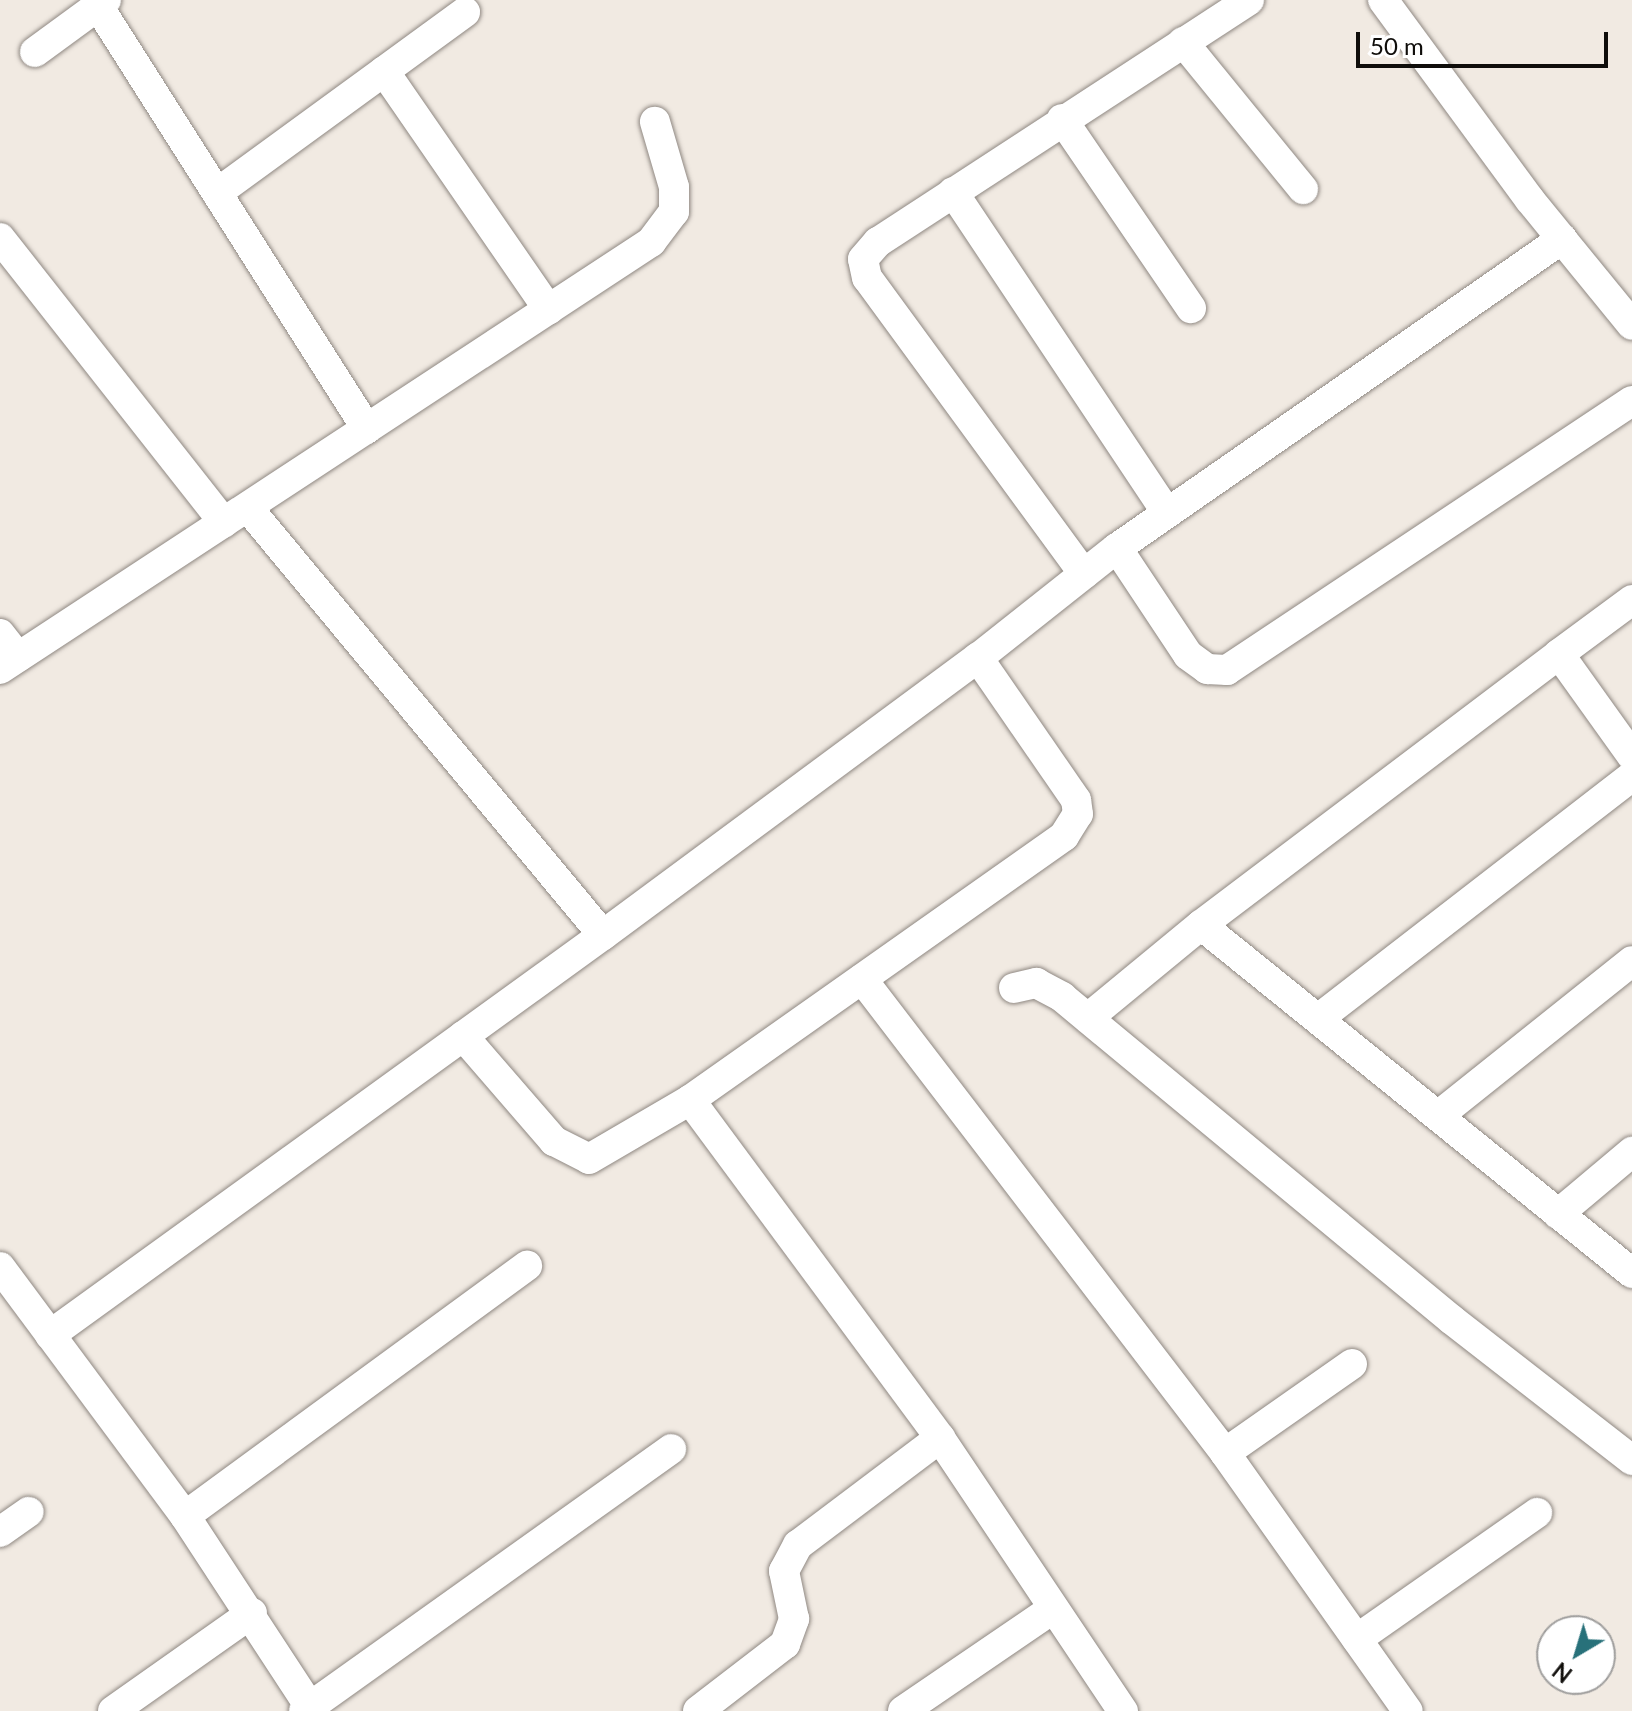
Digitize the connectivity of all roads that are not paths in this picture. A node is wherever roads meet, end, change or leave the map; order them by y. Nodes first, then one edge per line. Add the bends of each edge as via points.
1 (1249, 0) edge
2 (102, 3) edge
3 (1394, 7) edge
4 (465, 12) dead end
5 (1183, 42) junction
6 (35, 52) dead end
7 (384, 71) junction
8 (1062, 119) junction
9 (655, 122) dead end
10 (1303, 189) dead end
11 (953, 192) junction
12 (217, 193) junction
13 (0, 238) edge
14 (1562, 239) junction
15 (1191, 308) dead end
16 (549, 310) junction
17 (1632, 325) edge
18 (1632, 401) edge
19 (367, 429) junction
20 (1167, 513) junction
21 (236, 515) junction
22 (1117, 548) junction
23 (1084, 574) junction
24 (1632, 600) edge
25 (6, 653) edge
26 (1559, 654) junction
27 (978, 658) junction
28 (1632, 756) edge
29 (1632, 776) edge
30 (1201, 925) junction
31 (603, 935) junction
32 (1632, 961) edge
33 (862, 979) junction
34 (1014, 988) dead end
35 (1088, 1018) junction
36 (1318, 1019) junction
37 (463, 1036) junction
38 (690, 1100) junction
39 (1438, 1116) junction
40 (1632, 1152) edge
41 (1558, 1214) junction
42 (527, 1266) dead end
43 (0, 1267) edge
44 (1632, 1273) edge
45 (50, 1335) junction
46 (1352, 1364) dead end
47 (940, 1438) junction
48 (671, 1449) dead end
49 (1225, 1453) junction
50 (1632, 1460) edge
51 (29, 1512) dead end
52 (1537, 1513) dead end
53 (185, 1516) junction
54 (0, 1532) edge
55 (1051, 1610) junction
56 (252, 1613) junction
57 (1357, 1639) junction
58 (307, 1709) edge
59 (113, 1711) edge
60 (698, 1711) edge
61 (903, 1711) edge
62 (1123, 1711) edge
63 (1408, 1711) edge

1 - 5 street
2 - 6 street
2 - 12 street
3 - 14 street
4 - 7 street
5 - 8 street
5 - 10 street
7 - 12 street
7 - 16 street
8 - 11 street
8 - 15 street
9 - 16 street via 674,187 674,212 651,242
11 - 20 street
11 - 23 street via 878,242 862,268
12 - 19 street
13 - 21 street
14 - 17 street
14 - 20 street
16 - 19 street
18 - 22 street via 1227,670 1207,669 1188,655
19 - 21 street
20 - 22 street
21 - 25 street
21 - 31 street
22 - 23 street
23 - 27 street
24 - 26 street
26 - 28 street
26 - 30 street
27 - 31 street
27 - 33 street via 1058,770 1078,814 1064,836
29 - 36 street
30 - 35 street
30 - 36 street
31 - 37 street
32 - 39 street
33 - 38 street
33 - 49 street
34 - 35 street via 1046,986
35 - 50 street via 1440,1310
36 - 39 street
37 - 38 street via 554,1141 575,1157 603,1153
37 - 45 street
38 - 47 street
39 - 41 street
40 - 41 street
41 - 44 street
42 - 53 street
43 - 45 street
45 - 53 street
46 - 49 street
47 - 55 street
47 - 60 street via 798,1545 784,1571 794,1619 785,1644
48 - 58 street
49 - 57 street
51 - 54 street
52 - 57 street
53 - 56 street
55 - 61 street
55 - 62 street
56 - 58 street
56 - 59 street
57 - 63 street

